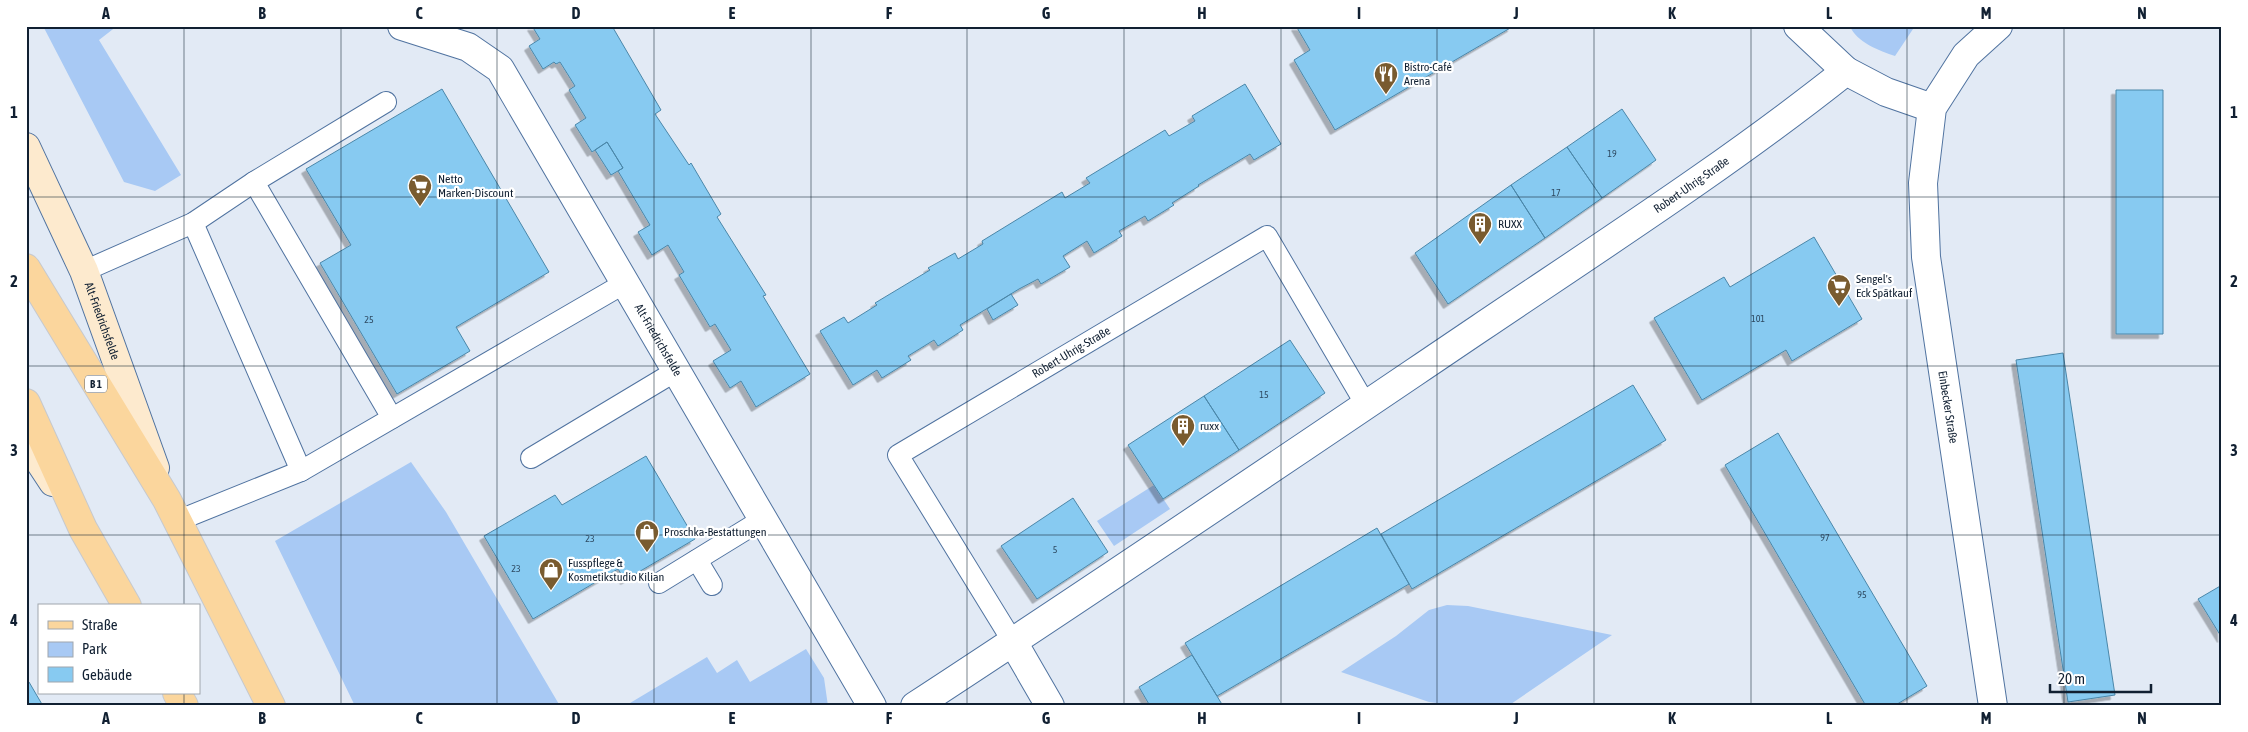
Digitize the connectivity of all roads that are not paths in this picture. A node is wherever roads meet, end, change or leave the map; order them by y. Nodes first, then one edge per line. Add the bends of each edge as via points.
1 (402, 26) edge
2 (1798, 26) edge
3 (1998, 26) edge
4 (1846, 71) junction
5 (386, 102) dead end
6 (1932, 108) junction
7 (26, 147) edge
8 (254, 182) junction
9 (193, 223) junction
10 (26, 268) edge
11 (84, 271) junction
12 (625, 284) junction
13 (676, 371) junction
14 (26, 403) edge
15 (1366, 404) junction
16 (392, 418) junction
17 (26, 441) edge
18 (531, 458) dead end
19 (301, 471) junction
20 (172, 510) junction
21 (763, 519) junction
22 (83, 529) junction
23 (698, 560) junction
24 (659, 583) dead end
25 (712, 585) dead end
26 (126, 604) edge
27 (1013, 642) junction
28 (178, 694) edge
29 (184, 706) edge
30 (271, 706) edge
31 (872, 706) edge
32 (915, 706) edge
33 (1050, 706) edge
34 (1993, 706) edge

1 - 12 street, Alt-Friedrichsfelde via 468,47 500,69
2 - 4 street
3 - 6 street via 1966,55
4 - 6 street via 1886,92
4 - 15 street, Robert-Uhrig-Straße via 1804,105 1694,182
5 - 8 lane
6 - 34 street, Einbecker Straße via 1923,183 1926,257
7 - 11 main road, Alt-Friedrichsfelde
8 - 9 lane
8 - 16 lane
9 - 11 lane
9 - 19 lane
10 - 20 main road, Alt-Friedrichsfelde / B 1
11 - 20 main road, Alt-Friedrichsfelde
12 - 13 street, Alt-Friedrichsfelde
12 - 16 lane
13 - 18 lane
13 - 21 street, Alt-Friedrichsfelde
14 - 22 main road
15 - 27 street, Robert-Uhrig-Straße
15 - 27 lane, Robert-Uhrig-Straße via 1267,236 898,455
16 - 19 lane
17 - 22 main road
19 - 20 lane
20 - 30 main road, Alt-Friedrichsfelde / B 1
21 - 23 lane
21 - 31 street, Alt-Friedrichsfelde
22 - 26 main road
23 - 24 lane
23 - 25 lane
27 - 32 street, Robert-Uhrig-Straße
27 - 33 street
28 - 29 main road

